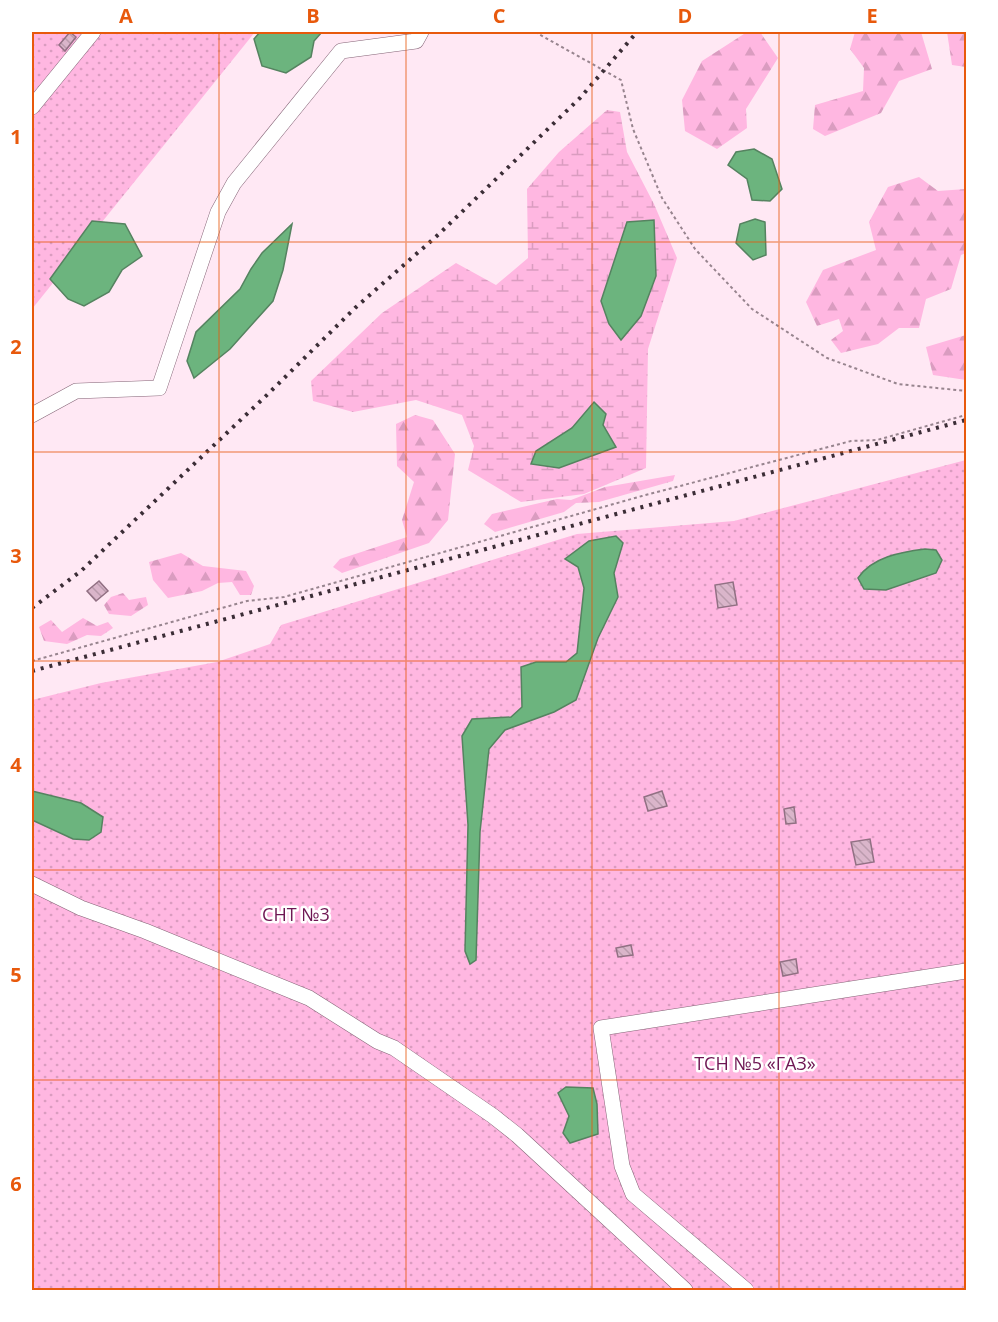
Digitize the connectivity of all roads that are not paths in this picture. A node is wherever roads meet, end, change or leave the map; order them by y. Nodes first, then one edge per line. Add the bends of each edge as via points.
1 (93, 32) edge
2 (421, 32) edge
3 (32, 106) edge
4 (32, 416) edge
5 (32, 884) edge
6 (966, 971) edge
7 (686, 1290) edge
8 (746, 1290) edge

1 - 3 lane
2 - 4 lane via 416,41 341,51 234,183 218,212 159,388 76,391
5 - 7 lane via 81,908 309,998 394,1048 517,1135
6 - 8 lane via 601,1028 622,1166 633,1194

